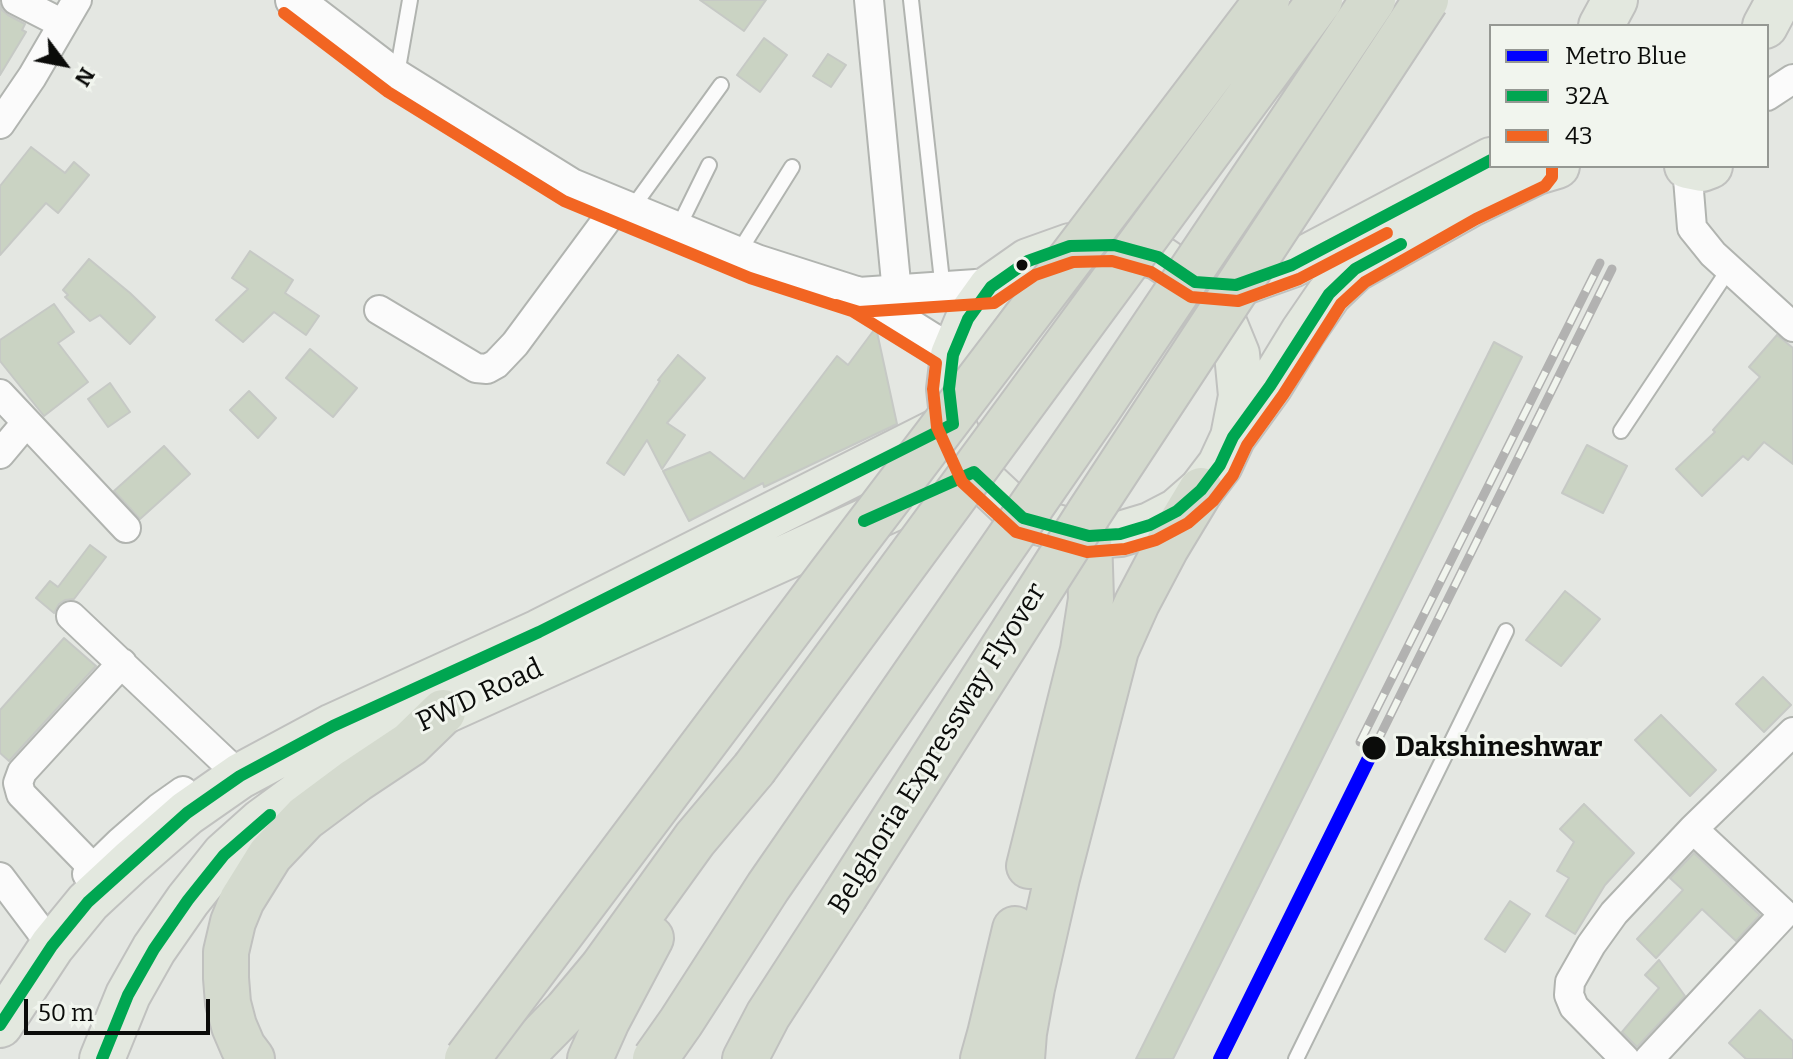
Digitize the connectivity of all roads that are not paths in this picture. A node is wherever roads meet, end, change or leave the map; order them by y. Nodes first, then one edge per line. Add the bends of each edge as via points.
1 (16, 0) edge
2 (294, 0) edge
3 (410, 0) edge
4 (869, 0) edge
5 (911, 0) edge
6 (1267, 0) edge
7 (1320, 0) edge
8 (1373, 0) edge
9 (1426, 0) edge
10 (1615, 0) edge
11 (1779, 0) edge
12 (70, 12) edge
13 (1602, 24) edge
14 (1766, 24) edge
15 (396, 78) junction
16 (721, 85) dead end
17 (0, 124) edge
18 (1489, 161) edge
19 (709, 165) dead end
20 (792, 167) dead end
21 (1542, 168) edge
22 (1687, 168) edge
23 (624, 209) junction
24 (677, 231) junction
25 (737, 255) junction
26 (1729, 269) junction
27 (1195, 282) junction
28 (991, 287) junction
29 (943, 290) junction
30 (894, 304) junction
31 (379, 310) dead end
32 (1793, 327) edge
33 (953, 355) junction
34 (0, 394) edge
35 (26, 423) junction
36 (953, 424) junction
37 (1621, 431) dead end
38 (1233, 437) junction
39 (0, 454) edge
40 (974, 472) junction
41 (1201, 490) junction
42 (126, 528) dead end
43 (1089, 536) junction
44 (71, 616) dead end
45 (1506, 631) dead end
46 (122, 663) junction
47 (443, 712) junction
48 (1793, 732) edge
49 (233, 768) junction
50 (754, 769) junction
51 (1693, 829) junction
52 (93, 868) junction
53 (0, 877) edge
54 (845, 896) junction
55 (1788, 909) edge
56 (47, 939) junction
57 (0, 994) edge
58 (0, 1025) edge
59 (993, 1053) edge
60 (102, 1059) edge
61 (252, 1059) edge
62 (467, 1059) edge
63 (519, 1059) edge
64 (590, 1059) edge
65 (655, 1059) edge
66 (745, 1059) edge
67 (772, 1059) edge
68 (1296, 1059) edge
69 (1625, 1059) edge
70 (1649, 1059) edge

1 - 12 street
2 - 15 street
3 - 15 lane
4 - 30 street
5 - 29 lane
6 - 62 highway, bridge
7 - 50 highway, bridge
8 - 65 highway, bridge
9 - 54 highway, Belghoria Expressway Flyover, bridge
10 - 13 main road
11 - 14 main road
12 - 17 street
15 - 23 street via 571,187
16 - 23 lane
18 - 27 main road via 1292,265 1236,285
19 - 24 lane
20 - 25 lane
21 - 38 main road via 1355,269 1329,294
22 - 26 street via 1692,228
23 - 24 street
23 - 31 street via 515,344 487,369 476,368
24 - 25 street
25 - 30 street
26 - 32 street
26 - 37 lane
27 - 28 main road via 1158,257 1114,245 1085,245 1028,261
27 - 38 main road via 1221,315 1237,354 1241,396
28 - 29 street
28 - 33 main road via 968,319
29 - 30 street
30 - 33 street
33 - 36 main road
34 - 35 street
35 - 39 street
35 - 42 street
36 - 40 main road
36 - 49 main road, PWD Road via 539,632
38 - 41 main road
40 - 43 main road via 1023,518
40 - 47 main road, PWD Road
41 - 43 main road via 1150,525
41 - 59 highway via 1116,650 1057,878 1024,1033
43 - 59 highway via 1091,599 1083,650 1044,802
44 - 46 street
45 - 68 lane
46 - 49 street
46 - 52 street via 22,772 18,783 21,794
47 - 60 main road, PWD Road via 354,757 262,821 224,855 154,949
47 - 61 highway via 410,744 305,818 270,855 242,900 226,952 226,978 234,1026
48 - 51 street
49 - 52 street via 159,808
49 - 56 main road, PWD Road
50 - 63 highway via 695,839 602,968
50 - 64 highway via 650,940
51 - 55 street
51 - 69 street via 1614,913 1570,982 1574,1007
52 - 56 street
53 - 56 street
54 - 66 highway, Belghoria Expressway Flyover
54 - 67 highway
55 - 70 street
56 - 57 street
56 - 58 main road, PWD Road

